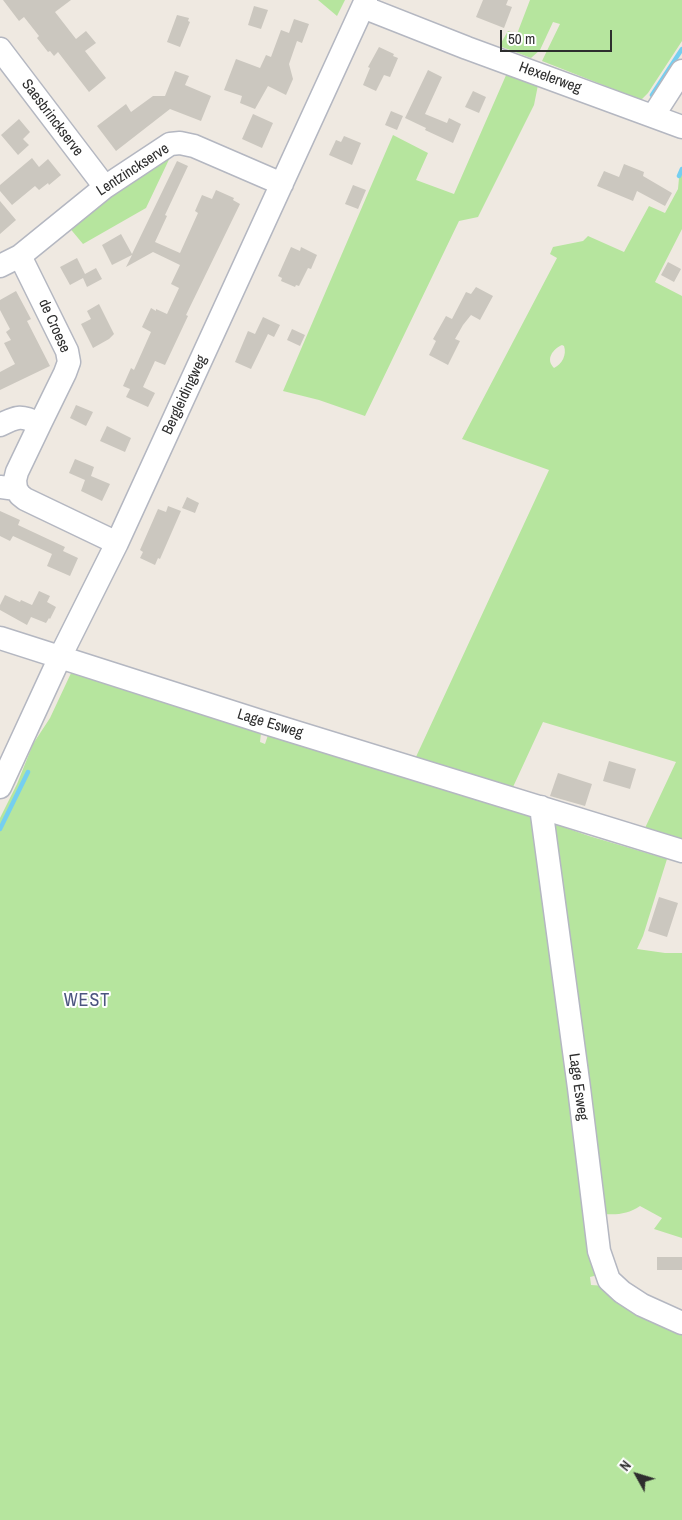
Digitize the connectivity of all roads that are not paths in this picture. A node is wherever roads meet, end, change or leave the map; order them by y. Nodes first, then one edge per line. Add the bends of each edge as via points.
1 (365, 4) edge
2 (0, 49) edge
3 (682, 71) edge
4 (653, 116) junction
5 (682, 127) edge
6 (282, 184) junction
7 (104, 187) junction
8 (20, 256) junction
9 (0, 266) edge
10 (40, 424) junction
11 (0, 425) edge
12 (8, 488) edge
13 (117, 543) junction
14 (0, 638) edge
15 (60, 657) junction
16 (0, 787) edge
17 (540, 808) junction
18 (682, 852) edge
19 (682, 1323) edge

1 - 4 street, Hexelerweg via 467,48
1 - 6 street, Bergleidingweg
2 - 7 street, Saesbrinckserve
3 - 4 street
4 - 5 street, Hexelerweg
6 - 7 street, Lentzinckserve via 180,143 170,144
6 - 13 street, Bergleidingweg
7 - 8 street, Lentzinckserve
8 - 9 street, Lentzinckserve
8 - 10 street, de Croese via 67,351 66,373
10 - 11 street via 18,417
10 - 12 street, de Croese via 15,480
12 - 13 street, de Croese
13 - 15 street, Bergleidingweg
14 - 15 street, Lage Esweg
15 - 16 street, Bergleidingweg
15 - 17 street, Lage Esweg
17 - 18 street, Lage Esweg
17 - 19 street, Lage Esweg via 600,1251 610,1280 622,1292

